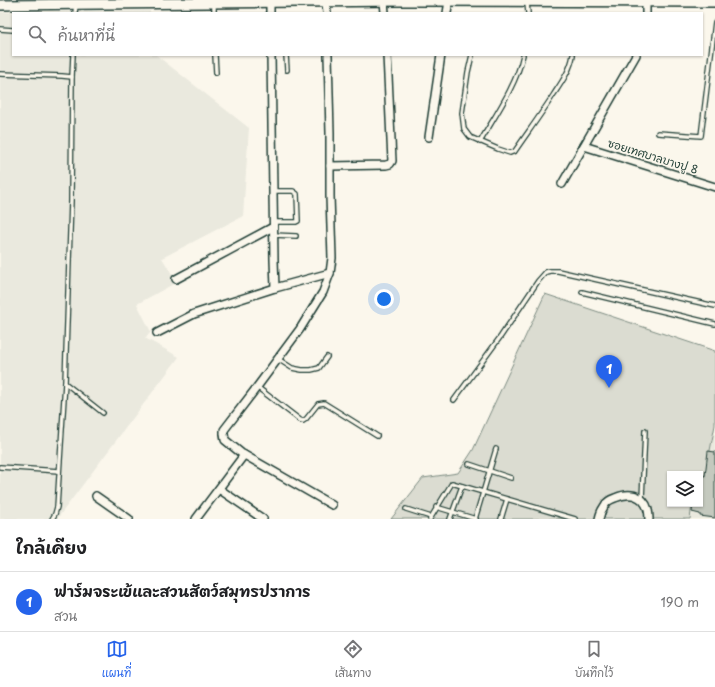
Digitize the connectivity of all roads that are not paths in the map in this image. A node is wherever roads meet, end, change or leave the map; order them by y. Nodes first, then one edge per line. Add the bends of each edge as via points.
1 (384, 1) junction
2 (449, 1) junction
3 (537, 1) edge
4 (710, 1) edge
5 (270, 2) junction
6 (326, 2) junction
7 (527, 2) junction
8 (646, 2) junction
9 (214, 3) junction
10 (0, 5) edge
11 (75, 6) edge
12 (214, 12) edge
13 (270, 12) edge
14 (327, 12) edge
15 (385, 12) edge
16 (447, 12) edge
17 (528, 12) edge
18 (646, 12) edge
19 (715, 22) edge
20 (0, 29) edge
21 (12, 30) edge
22 (73, 56) edge
23 (215, 56) edge
24 (271, 56) edge
25 (286, 56) edge
26 (328, 56) edge
27 (387, 56) edge
28 (441, 56) edge
29 (472, 56) edge
30 (523, 56) edge
31 (573, 56) edge
32 (635, 56) edge
33 (287, 70) dead end
34 (216, 73) dead end
35 (0, 74) edge
36 (72, 77) junction
37 (658, 133) dead end
38 (429, 137) dead end
39 (480, 142) junction
40 (584, 146) junction
41 (330, 166) junction
42 (562, 184) dead end
43 (715, 187) edge
44 (273, 191) junction
45 (273, 224) junction
46 (273, 235) junction
47 (296, 236) dead end
48 (330, 273) junction
49 (176, 279) dead end
50 (275, 288) junction
51 (582, 292) dead end
52 (715, 306) edge
53 (715, 324) edge
54 (157, 333) dead end
55 (327, 357) dead end
56 (278, 359) junction
57 (65, 383) junction
58 (257, 387) junction
59 (454, 400) dead end
60 (103, 412) dead end
61 (645, 431) dead end
62 (377, 436) dead end
63 (496, 449) dead end
64 (244, 455) junction
65 (469, 464) dead end
66 (0, 467) edge
67 (59, 471) junction
68 (489, 471) junction
69 (511, 478) dead end
70 (462, 486) junction
71 (219, 489) junction
72 (483, 492) junction
73 (96, 496) dead end
74 (507, 499) junction
75 (642, 499) junction
76 (332, 505) dead end
77 (436, 507) junction
78 (406, 509) dead end
79 (452, 512) junction
80 (430, 518) edge
81 (52, 519) edge
82 (129, 519) edge
83 (196, 519) edge
84 (263, 519) edge
85 (450, 519) edge
86 (476, 519) edge
87 (501, 519) edge
88 (575, 519) edge
89 (599, 519) edge
90 (649, 519) edge

1 - 2 street
1 - 6 street
1 - 15 street
2 - 7 street
2 - 16 street
3 - 7 street
3 - 8 street
4 - 8 street
5 - 6 street
5 - 9 street
5 - 13 street
6 - 14 street
7 - 17 lane
8 - 18 street
9 - 11 street
9 - 12 lane
10 - 11 street
19 - 37 lane via 701,136
20 - 21 lane
22 - 36 lane
23 - 34 lane
24 - 44 street
25 - 33 lane
26 - 41 street
27 - 41 street via 392,161 390,164
28 - 38 street
29 - 39 lane via 462,113 464,129 470,137
30 - 39 lane via 512,84
31 - 39 lane via 561,83 516,151 510,153
32 - 40 street
35 - 36 lane
36 - 57 lane
40 - 42 street
40 - 43 street, ซอยเทศบาลบางปู 8
41 - 48 street
44 - 45 street
44 - 45 lane via 296,192 298,221
45 - 46 street
45 - 49 street
46 - 47 lane
46 - 50 street
48 - 50 street
48 - 56 street via 323,292
50 - 54 street via 194,314
51 - 53 lane
52 - 59 lane via 558,271 546,272
55 - 56 lane via 318,368 311,370 292,368
56 - 58 street
57 - 60 lane
57 - 67 lane
58 - 62 lane via 300,420 304,421 318,404 324,403
58 - 64 street via 224,430 225,440
61 - 75 lane
63 - 68 lane
64 - 71 street
64 - 76 street
65 - 68 lane
66 - 67 lane
67 - 81 lane via 57,507
68 - 69 lane
68 - 72 lane
70 - 72 lane
70 - 77 lane via 452,483
70 - 79 lane
71 - 83 street
71 - 84 street
72 - 74 lane
72 - 86 lane
73 - 82 street
74 - 87 lane
74 - 88 lane
75 - 89 street via 631,494 622,495 606,504
75 - 90 street via 646,504
77 - 79 lane
77 - 80 lane
78 - 80 lane
79 - 85 lane
79 - 86 lane

